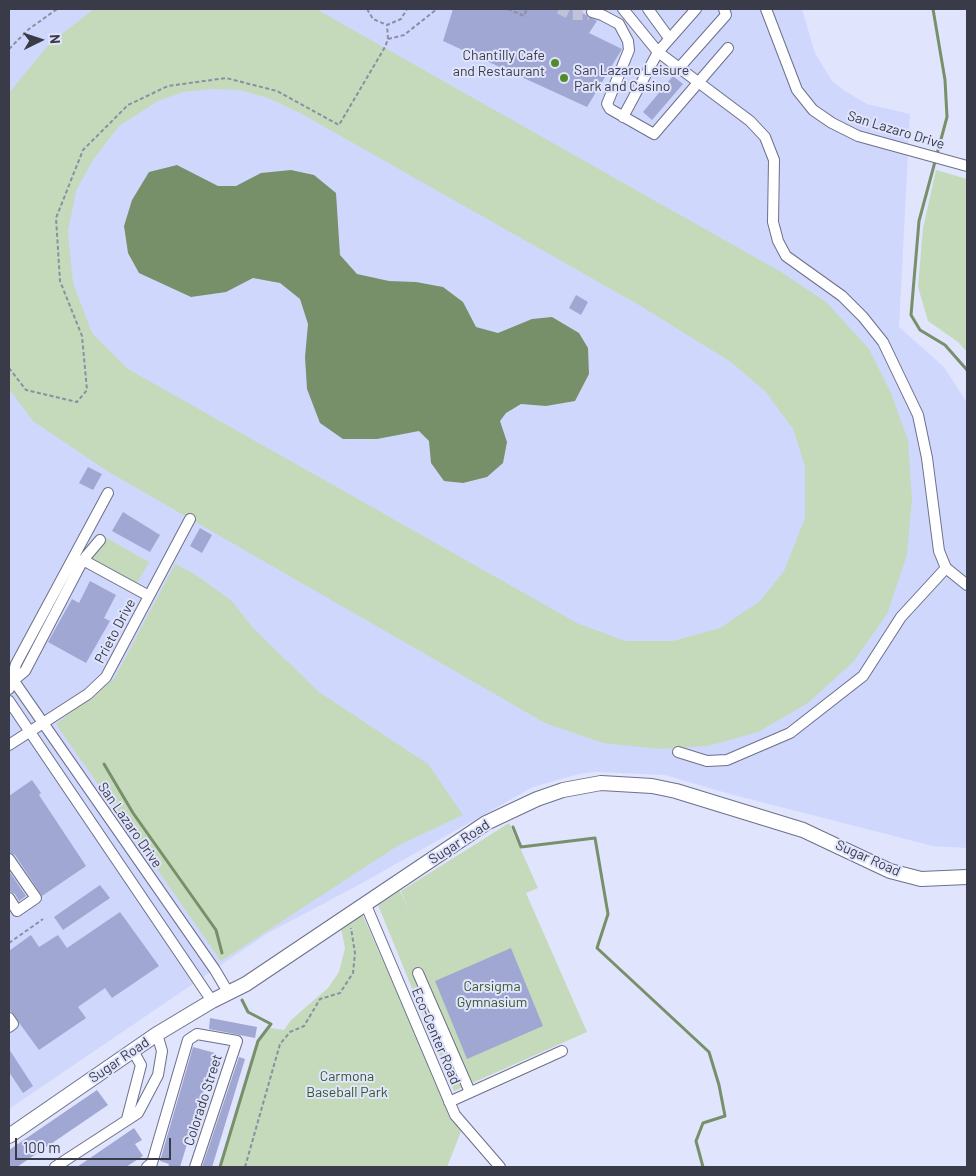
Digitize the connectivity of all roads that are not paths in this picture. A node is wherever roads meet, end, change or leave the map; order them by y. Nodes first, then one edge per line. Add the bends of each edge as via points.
1 (623, 9) edge
2 (648, 9) edge
3 (696, 9) edge
4 (724, 9) edge
5 (766, 9) edge
6 (592, 12) tunnel mouth
7 (669, 38) junction
8 (728, 48) dead end
9 (658, 52) junction
10 (678, 68) junction
11 (698, 84) junction
12 (623, 116) junction
13 (967, 166) edge
14 (108, 493) dead end
15 (190, 519) dead end
16 (100, 540) dead end
17 (83, 560) junction
18 (946, 568) junction
19 (967, 585) edge
20 (149, 596) junction
21 (10, 681) edge
22 (9, 701) edge
23 (43, 724) junction
24 (30, 732) junction
25 (9, 745) edge
26 (678, 752) dead end
27 (9, 859) edge
28 (967, 877) edge
29 (9, 898) edge
30 (365, 903) junction
31 (418, 973) dead end
32 (228, 992) junction
33 (212, 1001) junction
34 (9, 1018) edge
35 (9, 1027) edge
36 (157, 1034) junction
37 (133, 1051) junction
38 (562, 1052) dead end
39 (135, 1088) junction
40 (149, 1091) junction
41 (470, 1092) junction
42 (450, 1102) junction
43 (127, 1119) junction
44 (9, 1136) edge
45 (152, 1166) edge
46 (55, 1167) edge
47 (195, 1167) edge
48 (500, 1167) edge

1 - 9 street
2 - 7 street
3 - 7 street
4 - 10 street via 726,15
5 - 13 street, San Lazaro Drive via 797,90 812,110 858,136
6 - 12 street via 618,24 628,41 629,50 607,104
7 - 9 street
8 - 11 street
9 - 10 street
9 - 12 street
10 - 11 street
11 - 12 street via 654,134
11 - 18 street via 750,121 765,137 774,160 773,222 786,256 842,296 883,342 918,415 939,551
14 - 21 street via 16,664
15 - 20 street, Prieto Drive
16 - 17 street
17 - 20 street
17 - 21 street via 25,671
18 - 19 street
18 - 26 street via 901,617 863,676 790,734 727,760 707,761
20 - 23 street, Prieto Drive via 106,676 88,694
21 - 23 street, San Lazaro Drive
22 - 24 street
23 - 24 street, Prieto Drive
23 - 32 street, San Lazaro Drive
24 - 25 street, Prieto Drive
24 - 33 street
27 - 29 street via 36,898 17,911
28 - 30 main road, Sugar Road via 921,879 890,871 803,830 685,794 652,786 601,783 554,793 486,823
30 - 32 main road, Sugar Road via 246,984
30 - 42 street, Eco-Center Road
31 - 41 street
32 - 33 main road, Sugar Road
33 - 36 main road, Sugar Road
34 - 35 street via 13,1024
36 - 37 main road, Sugar Road
36 - 40 street via 162,1051 158,1075
37 - 39 street via 141,1065
37 - 44 main road, Sugar Road
38 - 41 street
39 - 40 street
39 - 43 street
40 - 43 street via 138,1113
41 - 42 street
42 - 48 street, Eco-Center Road via 455,1115
43 - 46 street
45 - 47 street, Colorado Street via 188,1040 197,1034 237,1041

